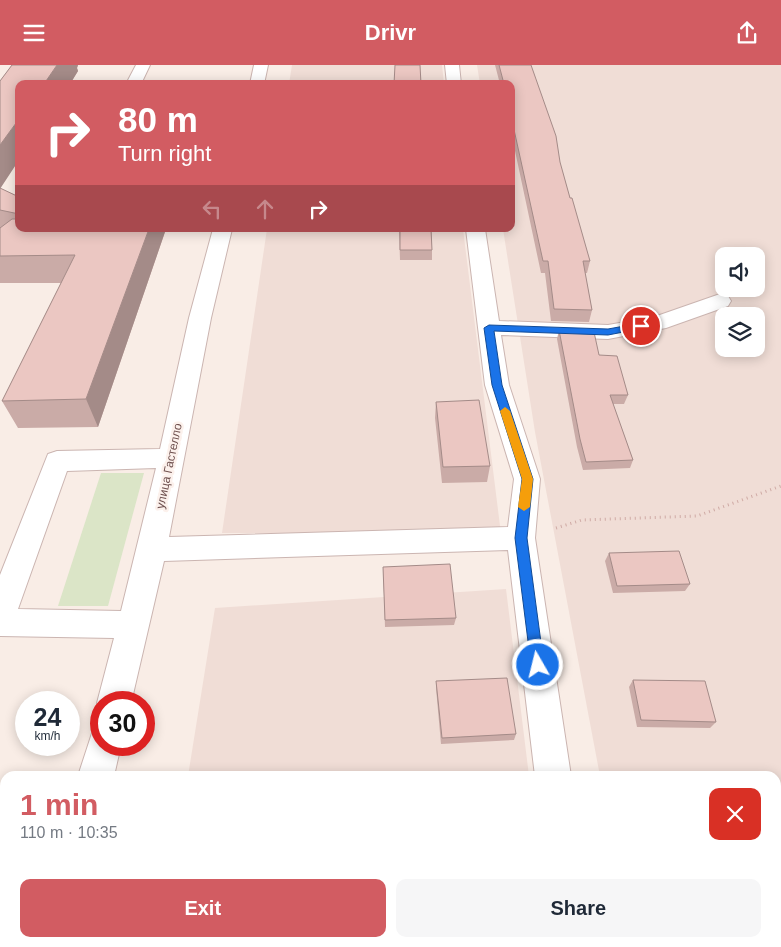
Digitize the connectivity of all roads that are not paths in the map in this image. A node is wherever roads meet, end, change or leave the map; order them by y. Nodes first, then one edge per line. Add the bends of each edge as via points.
1 (143, 65) edge
2 (261, 65) edge
3 (452, 65) edge
4 (135, 80) edge
5 (258, 80) edge
6 (454, 80) edge
7 (221, 232) edge
8 (475, 232) edge
9 (720, 301) dead end
10 (489, 328) junction
11 (171, 458) junction
12 (521, 538) junction
13 (152, 549) junction
14 (0, 615) edge
15 (0, 622) edge
16 (133, 625) junction
17 (117, 691) edge
18 (101, 756) edge
19 (97, 771) edge
20 (551, 771) edge

1 - 4 street
2 - 5 street
3 - 6 street
7 - 11 street, улица Гастелло
8 - 10 street
9 - 10 street via 658,323 608,332
10 - 12 street via 497,385 527,479
11 - 13 street, улица Гастелло
11 - 14 street via 57,461
12 - 13 street
12 - 20 street
13 - 16 street, улица Гастелло
15 - 16 street
16 - 17 street, улица Гастелло
18 - 19 street

